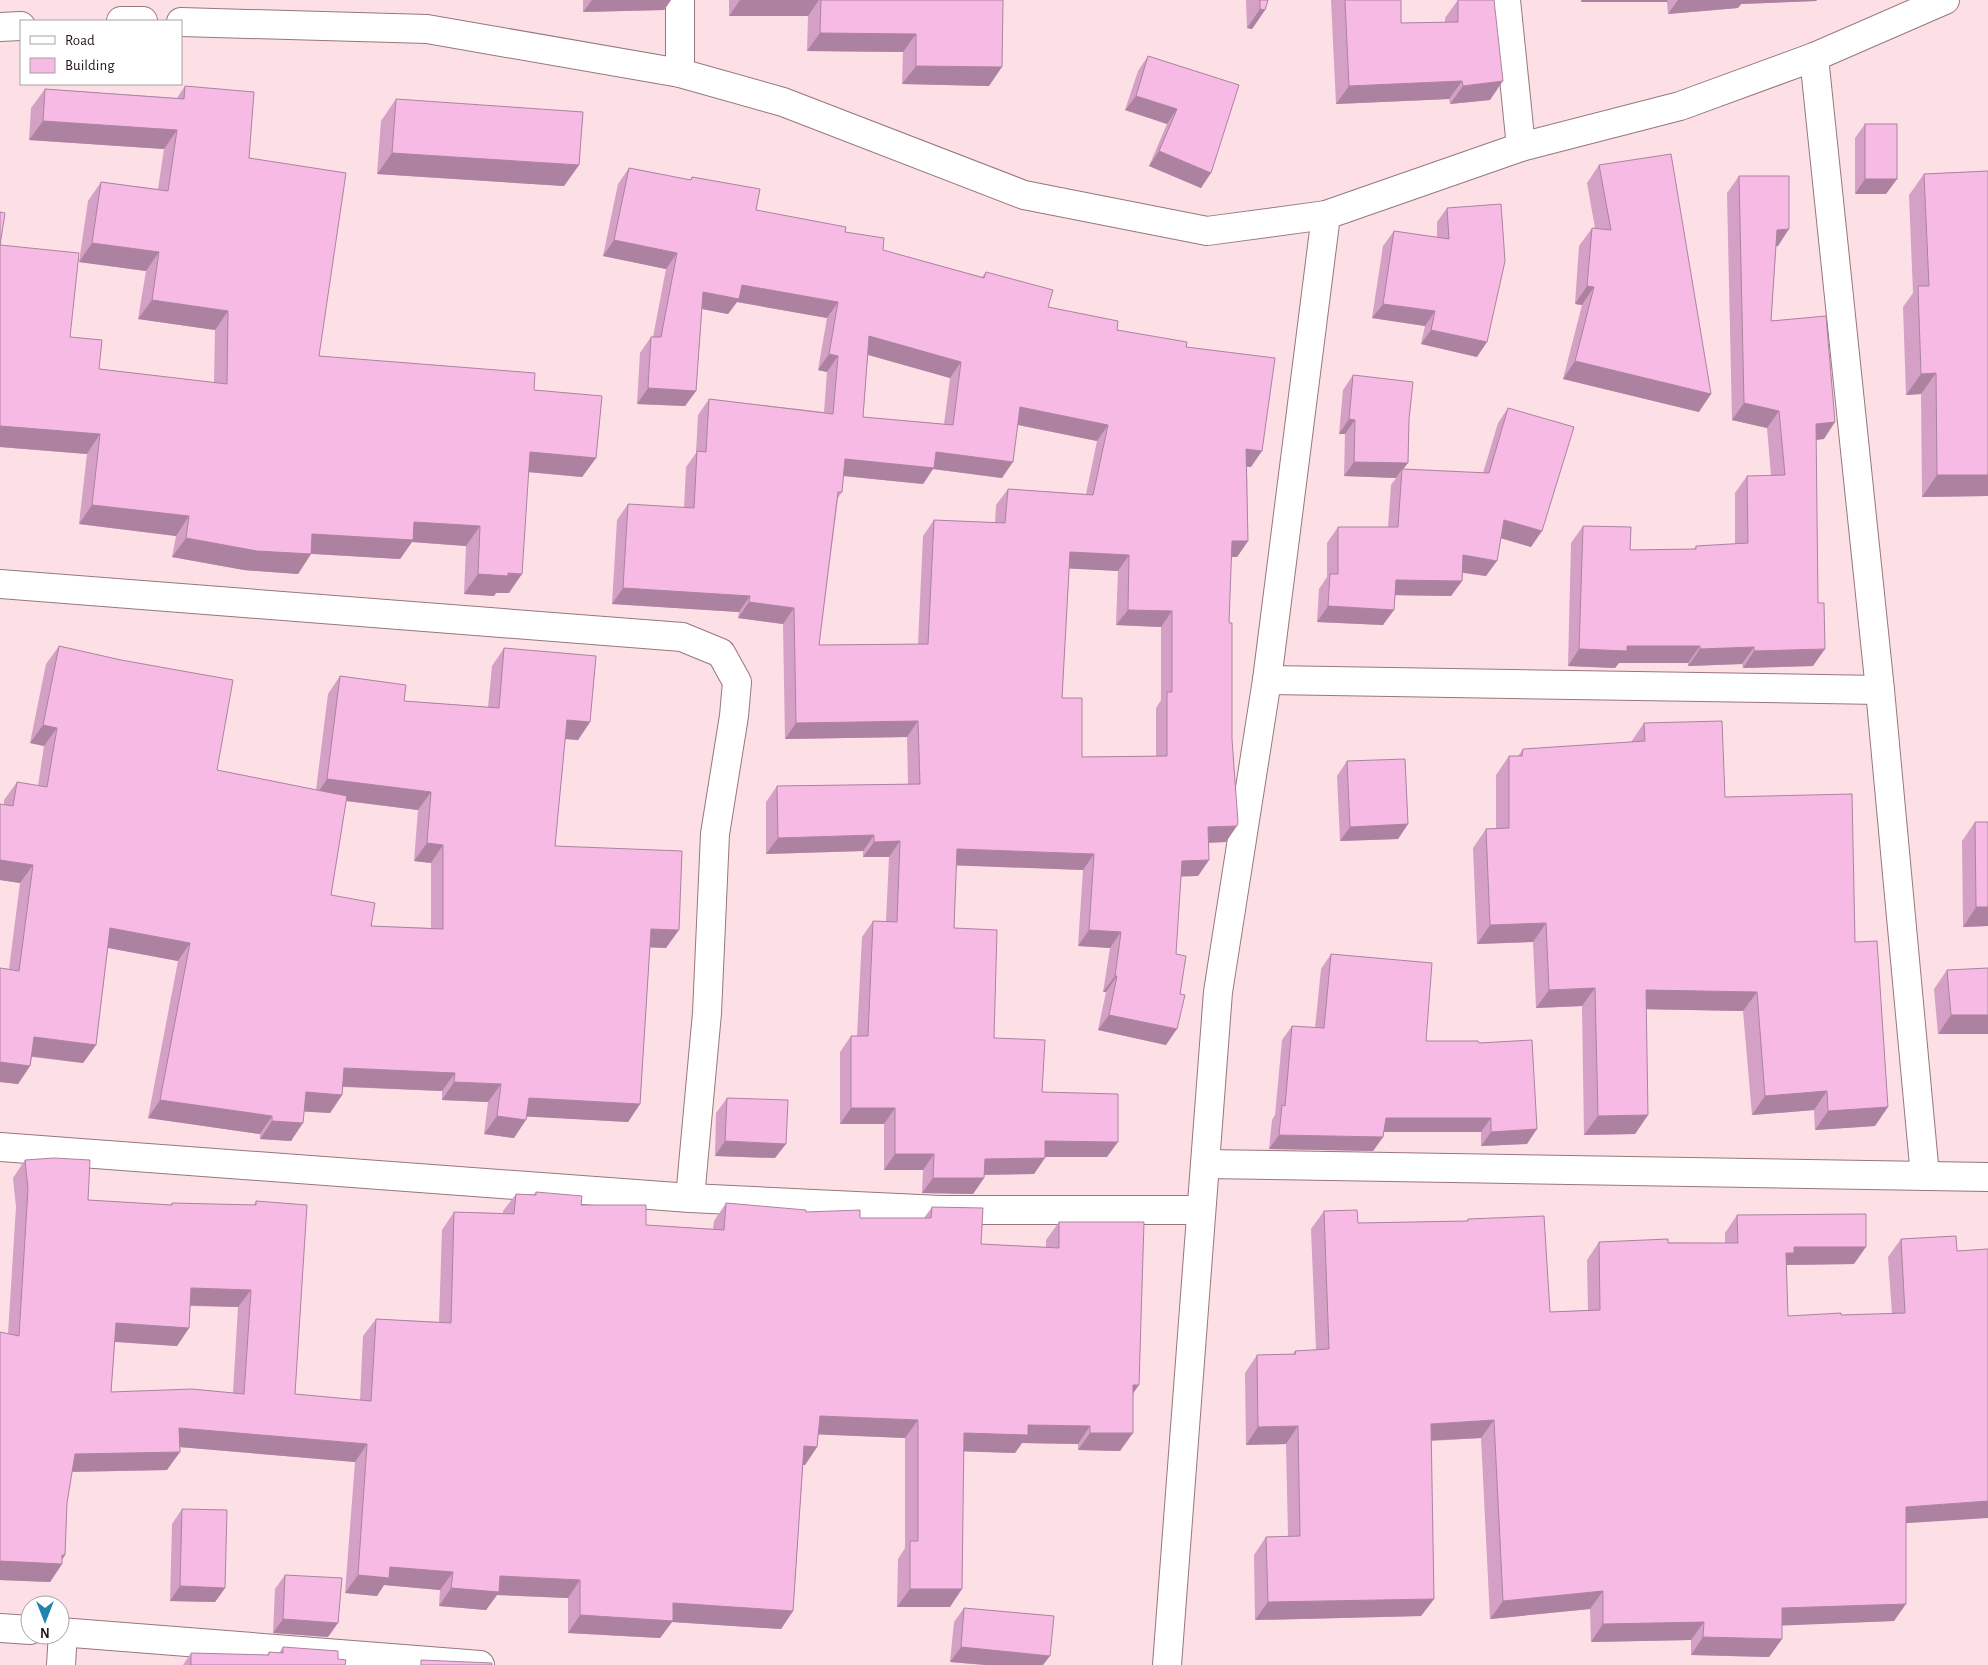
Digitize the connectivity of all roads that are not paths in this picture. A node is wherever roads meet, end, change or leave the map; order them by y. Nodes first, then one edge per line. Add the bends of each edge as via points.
1 (680, 0) edge
2 (1506, 0) edge
3 (1945, 0) edge
4 (182, 22) edge
5 (20, 26) edge
6 (0, 27) edge
7 (1814, 57) junction
8 (680, 73) junction
9 (1522, 147) junction
10 (1326, 215) junction
11 (0, 584) edge
12 (1267, 680) junction
13 (1880, 690) junction
14 (0, 1147) edge
15 (1204, 1164) junction
16 (1925, 1176) junction
17 (1988, 1177) edge
18 (690, 1198) junction
19 (1201, 1210) junction
20 (0, 1628) edge
21 (20, 1629) edge
22 (70, 1633) edge
23 (62, 1645) edge
24 (61, 1665) edge
25 (480, 1665) edge
26 (1167, 1665) edge

1 - 8 street
2 - 9 street
3 - 7 street
4 - 8 street via 427,29
5 - 6 street
7 - 9 street via 1680,106
7 - 13 street
8 - 10 street via 783,102 1024,195 1207,232
9 - 10 street
10 - 12 street
11 - 18 street via 682,637 721,653 737,682 714,834 707,1013
12 - 13 street
12 - 15 street via 1218,992
13 - 16 street
14 - 18 street
15 - 16 street
15 - 19 street
16 - 17 street
18 - 19 street via 940,1210
19 - 26 street
20 - 21 street
22 - 25 street
23 - 24 street

